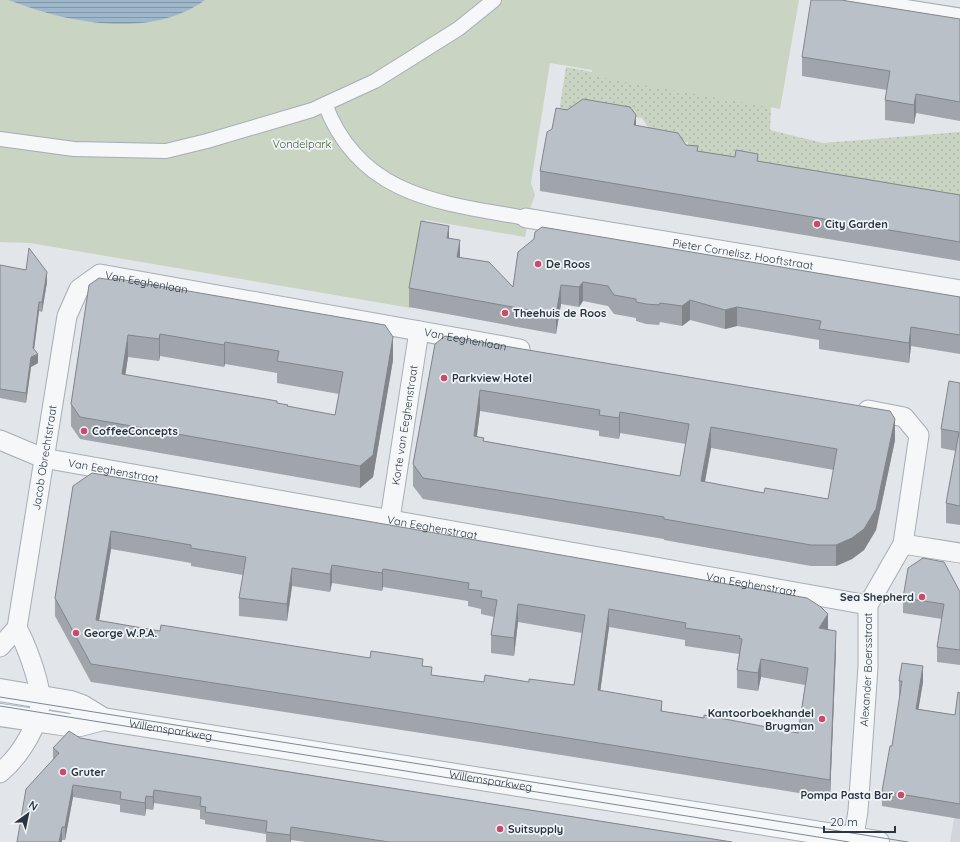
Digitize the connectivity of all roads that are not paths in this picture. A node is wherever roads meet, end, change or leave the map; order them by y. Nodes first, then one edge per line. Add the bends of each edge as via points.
1 (494, 0) edge
2 (846, 0) edge
3 (960, 18) edge
4 (326, 104) junction
5 (0, 139) edge
6 (526, 218) joint
7 (79, 288) joint
8 (960, 290) edge
9 (419, 331) junction
10 (536, 352) edge
11 (850, 407) edge
12 (0, 440) edge
13 (43, 458) junction
14 (390, 519) junction
15 (903, 544) junction
16 (960, 553) edge
17 (868, 605) junction
18 (17, 628) junction
19 (0, 647) edge
20 (0, 690) edge
21 (40, 696) junction
22 (0, 715) edge
23 (104, 719) junction
24 (35, 720) junction
25 (0, 773) edge
26 (853, 840) edge
27 (878, 842) edge

1 - 4 street via 458,29 376,81
2 - 3 street
4 - 5 street via 214,139 166,151 74,149
4 - 6 street via 334,126 350,148 372,170 397,187 428,199
6 - 8 street, Pieter Cornelisz. Hooftstraat
7 - 9 street, Van Eeghenlaan via 100,274
7 - 13 street, Jacob Obrechtstraat via 67,316
9 - 10 street, Van Eeghenlaan
9 - 14 street, Korte van Eeghenstraat
11 - 15 street, Alexander Boersstraat via 904,417 919,435
12 - 13 street, Van Eeghenstraat
13 - 14 street, Van Eeghenstraat
13 - 18 street, Jacob Obrechtstraat
14 - 17 street, Van Eeghenstraat
15 - 16 street
15 - 17 street, Alexander Boersstraat
17 - 26 street, Alexander Boersstraat via 868,667 858,810
18 - 19 street
18 - 21 street via 26,643
20 - 21 street, Willemsparkweg
21 - 23 street, Willemsparkweg via 71,702
21 - 24 street
22 - 24 street, Willemsparkweg
23 - 24 street, Willemsparkweg via 80,725
23 - 26 street, Willemsparkweg
24 - 25 street via 30,735 10,765
26 - 27 street, Willemsparkweg

